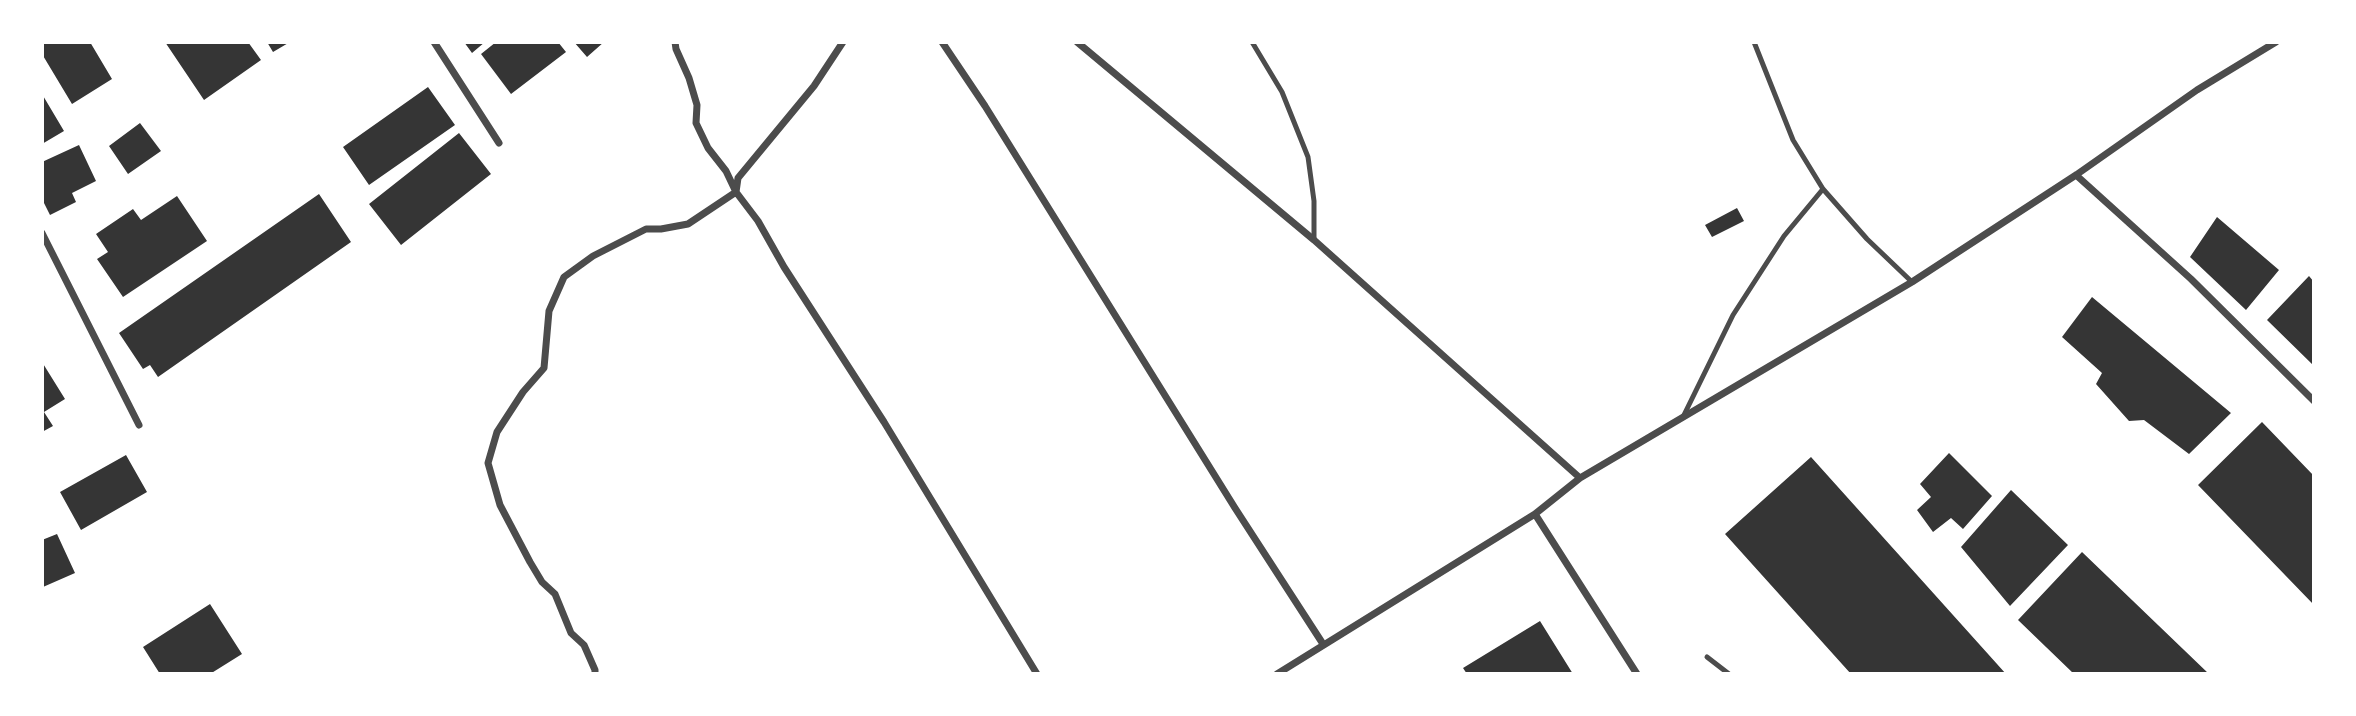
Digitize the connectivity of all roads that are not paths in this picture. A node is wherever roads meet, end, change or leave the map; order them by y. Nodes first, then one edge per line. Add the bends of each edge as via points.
1 (434, 42) edge
2 (675, 42) edge
3 (843, 42) edge
4 (942, 42) edge
5 (1077, 42) edge
6 (1252, 42) edge
7 (1754, 42) edge
8 (2276, 42) edge
9 (499, 143) dead end
10 (2076, 175) junction
11 (1823, 189) junction
12 (736, 192) junction
13 (42, 233) edge
14 (1314, 240) junction
15 (1912, 282) junction
16 (2314, 401) edge
17 (1683, 417) junction
18 (139, 425) dead end
19 (1580, 478) junction
20 (1535, 513) junction
21 (1323, 644) junction
22 (1707, 657) dead end
23 (595, 674) edge
24 (1037, 674) edge
25 (1277, 674) edge
26 (1637, 674) edge
27 (1729, 674) edge

1 - 9 street
2 - 12 street via 697,105 696,123
3 - 12 street via 814,86 738,178
4 - 21 street
5 - 14 street
6 - 14 lane via 1282,92 1308,157
7 - 11 lane via 1793,140
8 - 10 street via 2197,90
10 - 15 street
10 - 16 street via 2191,279
11 - 15 lane
11 - 17 lane via 1784,236 1733,315
12 - 23 street via 688,224 646,229 564,277 549,312 544,368 497,432 488,463 500,505 542,582 555,594 572,633 584,645
12 - 24 street
13 - 18 street
14 - 19 street
15 - 17 street
17 - 19 street
19 - 20 street
20 - 21 street
20 - 26 street
21 - 25 street
22 - 27 lane

